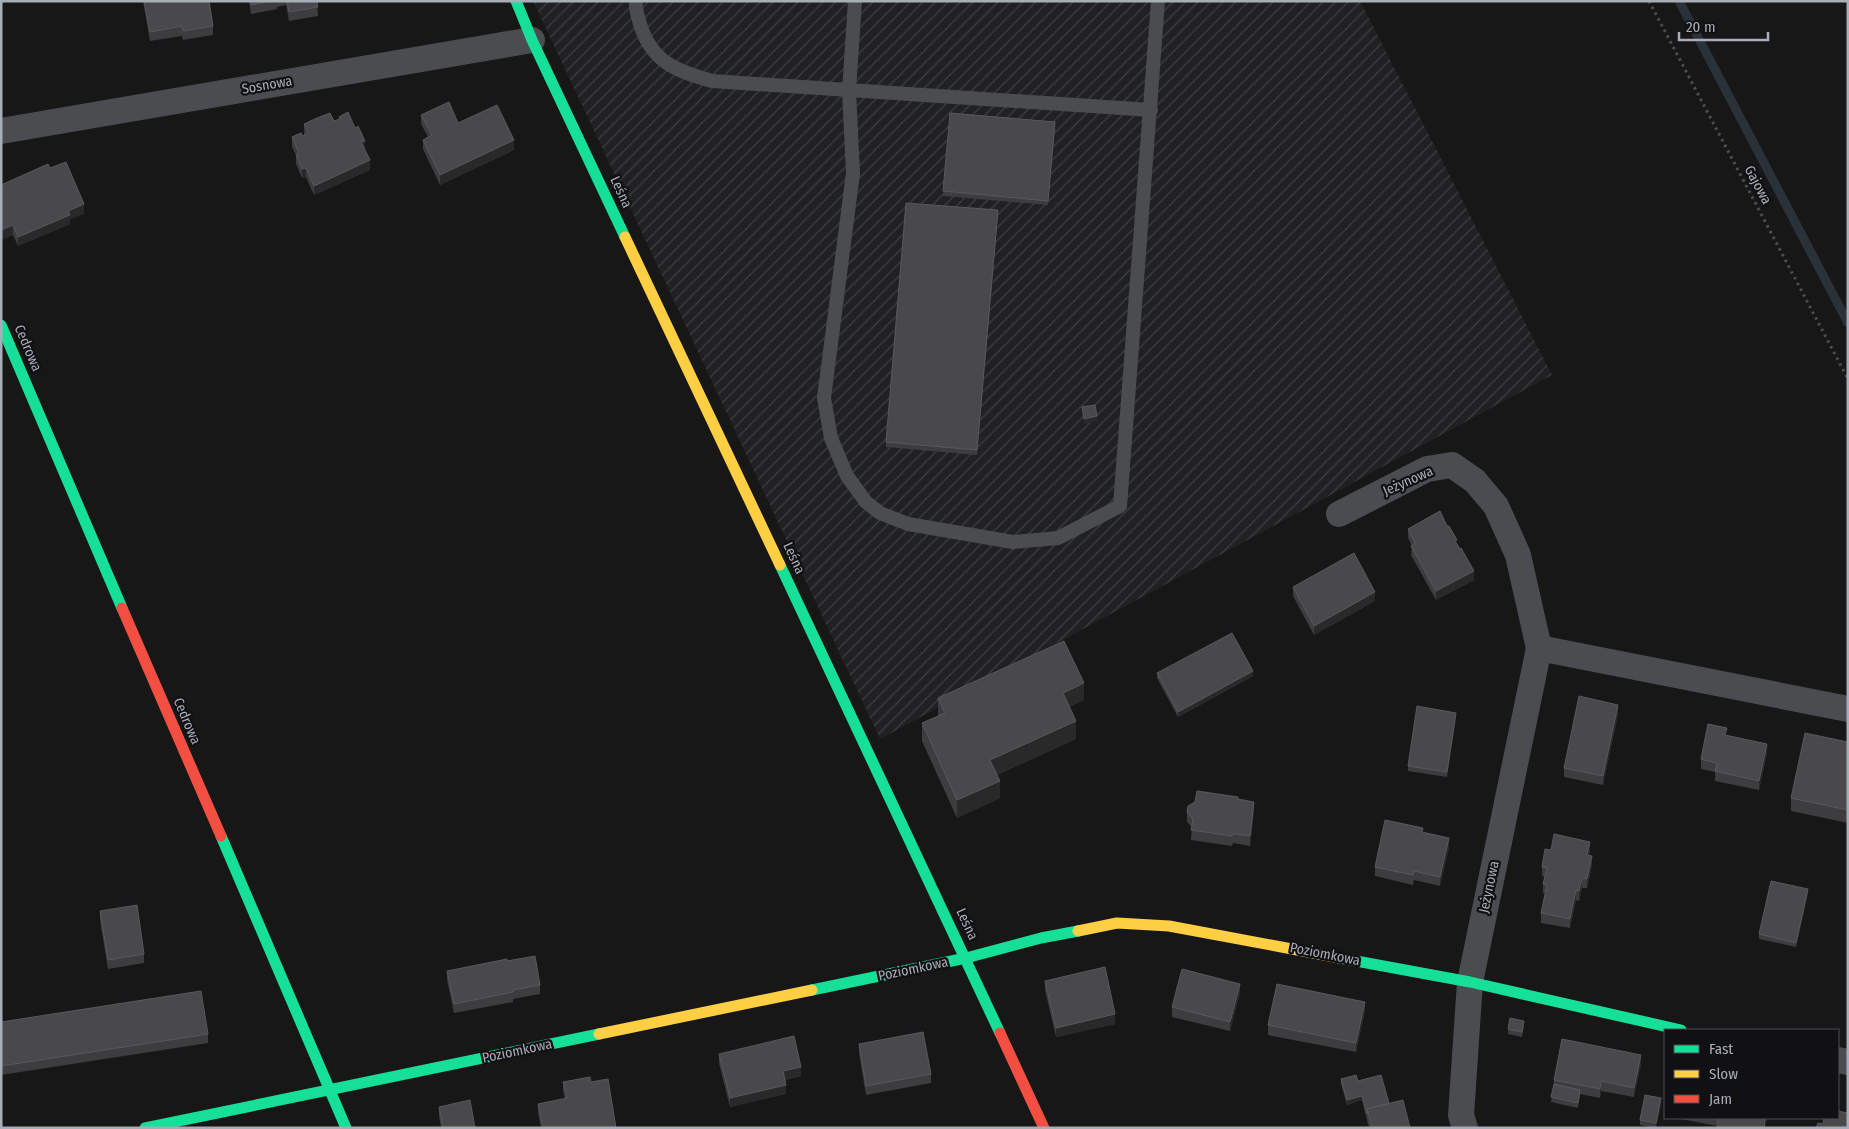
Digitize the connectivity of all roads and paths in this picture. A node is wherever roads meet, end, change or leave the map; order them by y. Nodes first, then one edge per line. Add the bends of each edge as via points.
1 (516, 1) edge
2 (636, 1) edge
3 (855, 1) edge
4 (1158, 1) edge
5 (1649, 1) edge
6 (532, 40) junction
7 (849, 91) junction
8 (1151, 110) junction
9 (1, 131) edge
10 (1, 325) edge
11 (1848, 379) edge
12 (1339, 514) dead end
13 (1539, 648) junction
14 (1848, 709) edge
15 (966, 958) junction
16 (1470, 982) junction
17 (1677, 1029) edge
18 (330, 1090) junction
19 (145, 1128) edge
20 (346, 1128) edge
21 (1044, 1128) edge
22 (1465, 1128) edge

1 - 6 street, Leśna
2 - 7 lane via 645,40 659,58 683,73 712,81
3 - 7 lane
4 - 8 lane
5 - 11 path, Gajowa
6 - 9 street, Sosnowa
6 - 15 street, Leśna
7 - 8 lane
7 - 8 lane via 853,173 824,398 831,438 847,476 866,502 880,514 908,524 1013,542 1058,538 1120,506
10 - 18 street, Cedrowa
12 - 13 street, Jeżynowa via 1427,469 1452,465 1475,481 1496,506 1518,555
13 - 14 street
13 - 16 street, Jeżynowa
15 - 16 street, Poziomkowa via 1116,923 1169,926
15 - 18 street, Poziomkowa
15 - 21 street, Leśna
16 - 17 street, Poziomkowa
16 - 22 street, Jeżynowa via 1461,1115
18 - 19 street, Poziomkowa
18 - 20 street, Cedrowa

